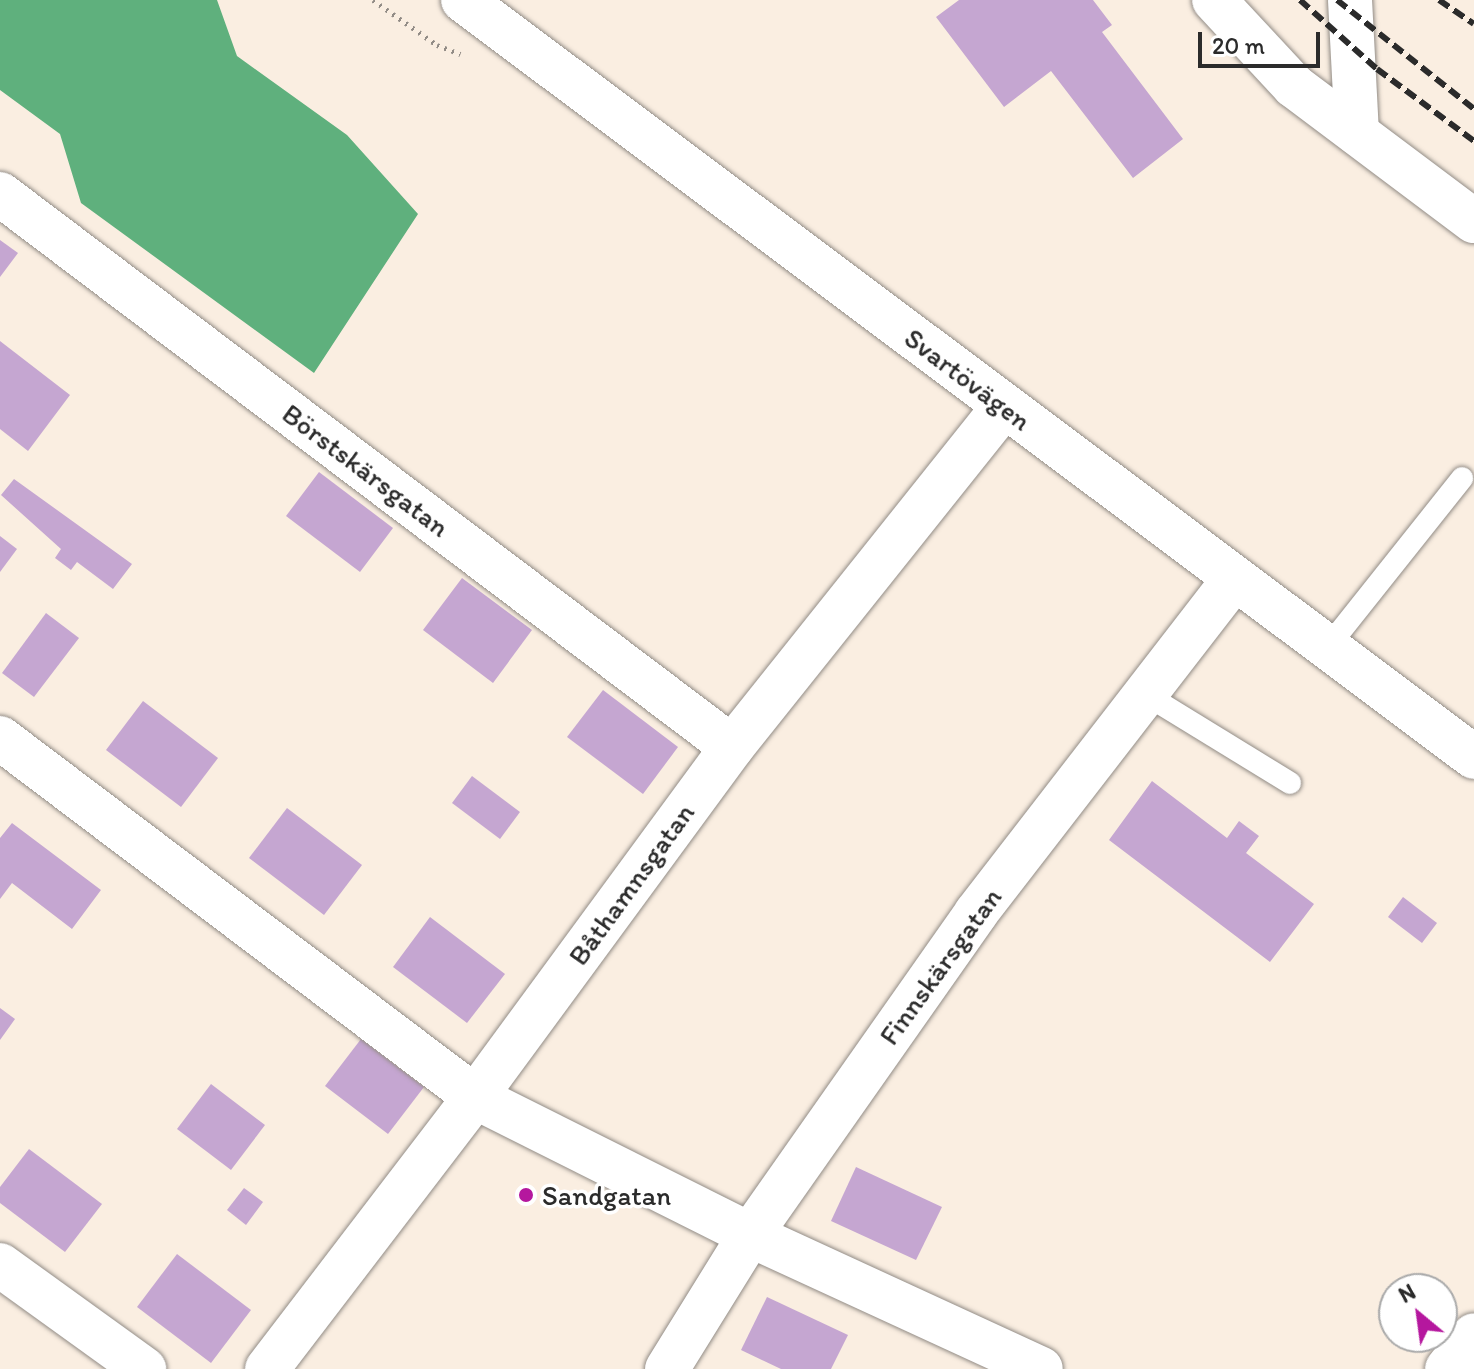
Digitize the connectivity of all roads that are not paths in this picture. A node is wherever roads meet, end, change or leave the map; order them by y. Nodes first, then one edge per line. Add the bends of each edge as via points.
1 (463, 0) edge
2 (1214, 0) edge
3 (1350, 0) edge
4 (1357, 133) junction
5 (0, 194) edge
6 (1474, 221) edge
7 (1004, 406) junction
8 (1462, 478) dead end
9 (1235, 578) junction
10 (1327, 648) junction
11 (1145, 694) junction
12 (0, 738) edge
13 (732, 747) junction
14 (1474, 757) edge
15 (1290, 783) dead end
16 (475, 1097) junction
17 (750, 1235) junction
18 (0, 1265) edge
19 (1474, 1335) edge
20 (144, 1369) edge
21 (267, 1369) edge
22 (667, 1369) edge
23 (1041, 1369) edge
24 (1447, 1369) edge

1 - 7 street, Svartövägen
2 - 4 street via 1294,86
3 - 4 street
4 - 6 street
5 - 13 street, Börstskärsgatan
7 - 9 street, Svartövägen
7 - 13 street, Båthamnsgatan
8 - 10 lane
9 - 10 street, Svartövägen
9 - 11 street, Finnskärsgatan
10 - 14 street, Svartövägen
11 - 15 lane
11 - 17 street, Finnskärsgatan via 976,913
12 - 16 street
13 - 16 street, Båthamnsgatan
16 - 17 street
16 - 21 street, Båthamnsgatan
17 - 22 street, Finnskärsgatan
17 - 23 street
18 - 20 street
19 - 24 street

